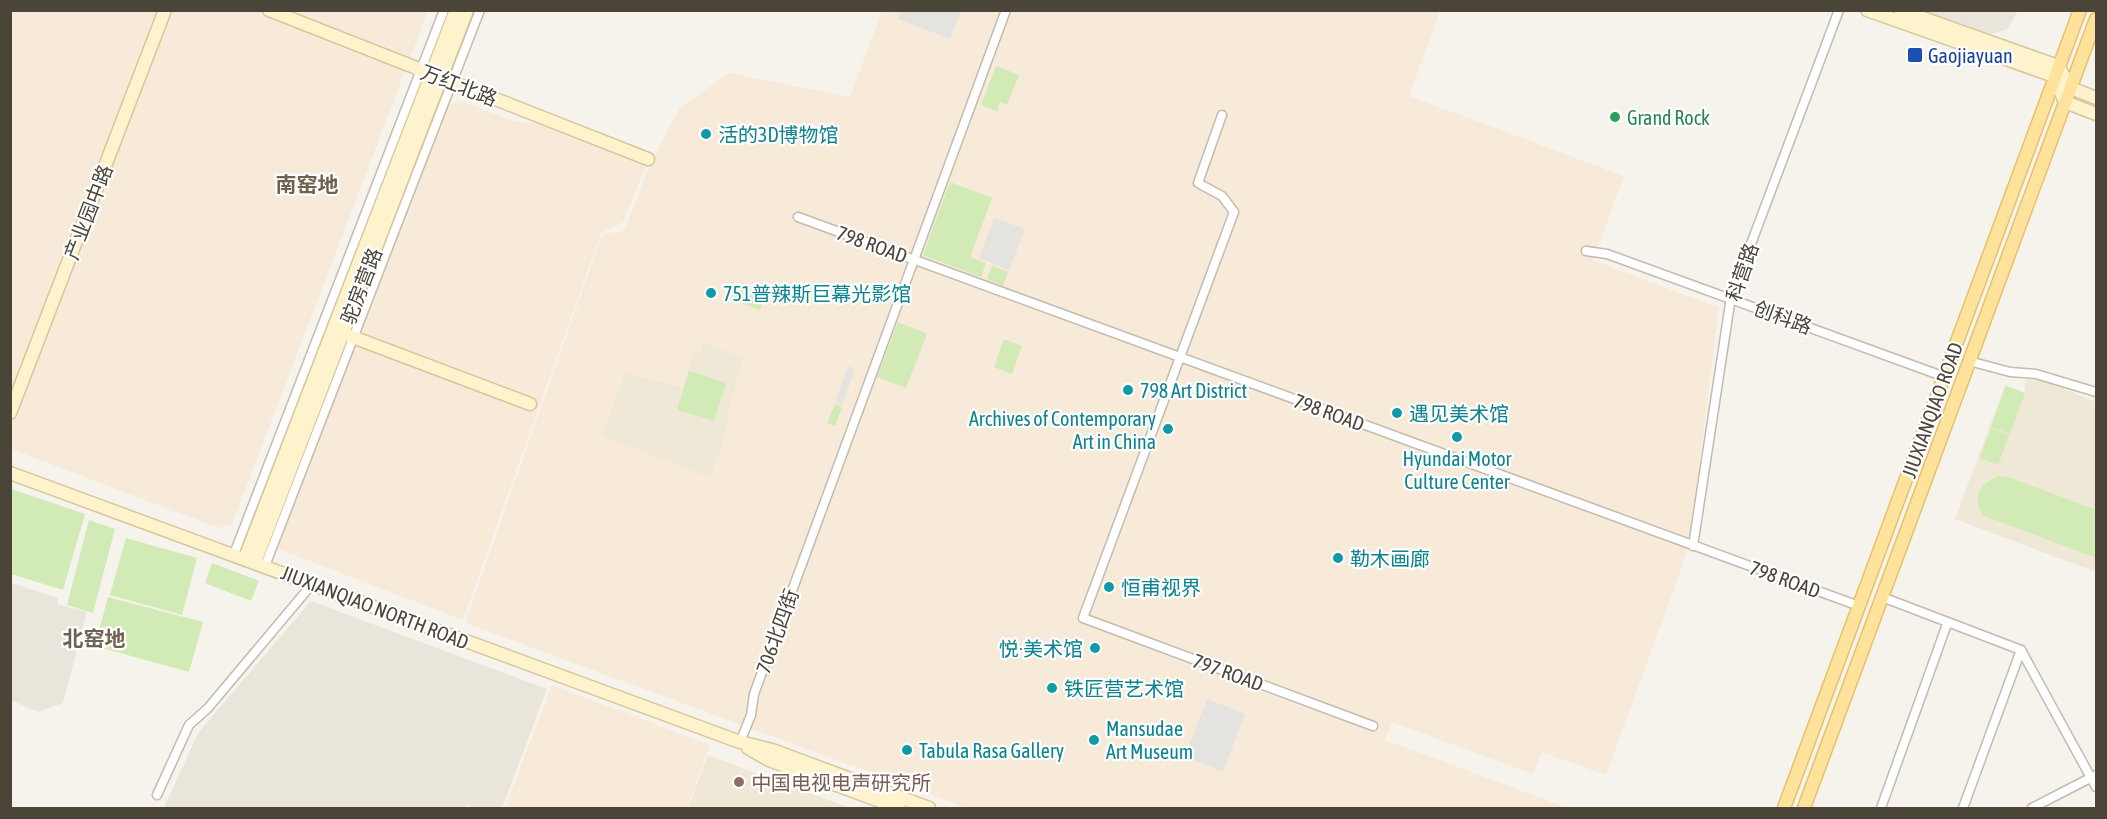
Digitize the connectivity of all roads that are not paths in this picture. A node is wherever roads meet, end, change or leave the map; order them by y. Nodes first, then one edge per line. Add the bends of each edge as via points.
1 (165, 10) edge
2 (269, 10) edge
3 (444, 10) edge
4 (456, 10) edge
5 (467, 10) edge
6 (480, 10) edge
7 (1006, 10) edge
8 (1839, 10) edge
9 (1867, 10) edge
10 (1900, 10) edge
11 (2080, 10) edge
12 (2097, 20) edge
13 (2056, 71) junction
14 (437, 76) junction
15 (2071, 88) junction
16 (2097, 98) edge
17 (2065, 102) junction
18 (1222, 114) dead end
19 (2097, 114) edge
20 (648, 159) dead end
21 (798, 217) dead end
22 (1586, 251) dead end
23 (913, 259) junction
24 (1731, 297) junction
25 (348, 335) junction
26 (1180, 357) junction
27 (1968, 361) junction
28 (1945, 377) junction
29 (2097, 392) edge
30 (530, 404) dead end
31 (10, 413) edge
32 (10, 473) edge
33 (1693, 546) junction
34 (250, 560) junction
35 (313, 584) junction
36 (1882, 597) junction
37 (1859, 606) junction
38 (1947, 624) junction
39 (2021, 650) junction
40 (1373, 726) dead end
41 (740, 742) junction
42 (2094, 776) edge
43 (2097, 787) edge
44 (157, 795) dead end
45 (922, 807) edge
46 (899, 808) edge
47 (1784, 808) edge
48 (1804, 808) edge
49 (1881, 808) edge
50 (1963, 808) edge
51 (2032, 808) edge

1 - 31 street, 产业园中路
2 - 14 street, 万红北路
3 - 14 street
4 - 14 street, 驼房营路
5 - 14 street, 驼房营路
6 - 14 street
7 - 23 street, 706北四街
8 - 24 street, 科营路
9 - 13 street
10 - 13 street
11 - 13 main road, JIUXIANQIAO ROAD
12 - 15 main road, JIUXIANQIAO ROAD
13 - 15 street
13 - 17 street
13 - 28 main road, JIUXIANQIAO ROAD
14 - 20 street, 万红北路
14 - 25 street, 驼房营路
14 - 34 street, 驼房营路
15 - 16 street
15 - 17 main road, JIUXIANQIAO ROAD
17 - 19 street
17 - 27 main road, JIUXIANQIAO ROAD
18 - 26 street via 1198,183 1222,196 1234,212
21 - 23 street, 798 ROAD
22 - 24 street, 创科路 via 1607,254
23 - 26 street, 798 ROAD
23 - 41 street, 706北四街 via 754,694
24 - 28 street, 创科路
24 - 33 street, 科营路
25 - 30 street
25 - 34 street, 驼房营路
26 - 33 street, 798 ROAD
26 - 40 street, 797 ROAD via 1083,618
27 - 29 street via 2036,374
27 - 36 main road, JIUXIANQIAO ROAD
28 - 37 main road, JIUXIANQIAO ROAD
32 - 34 street, JIUXIANQIAO NORTH ROAD
33 - 37 street, 798 ROAD
34 - 35 street, JIUXIANQIAO NORTH ROAD
35 - 41 street, JIUXIANQIAO NORTH ROAD
35 - 44 street via 208,708 189,724
36 - 38 street
36 - 48 main road, JIUXIANQIAO ROAD
37 - 47 main road, JIUXIANQIAO ROAD
38 - 39 street
38 - 49 street
39 - 42 street
39 - 50 street
41 - 45 street, JIUXIANQIAO NORTH ROAD via 772,750
41 - 46 street, JIUXIANQIAO NORTH ROAD via 769,760
42 - 43 street
42 - 51 street

